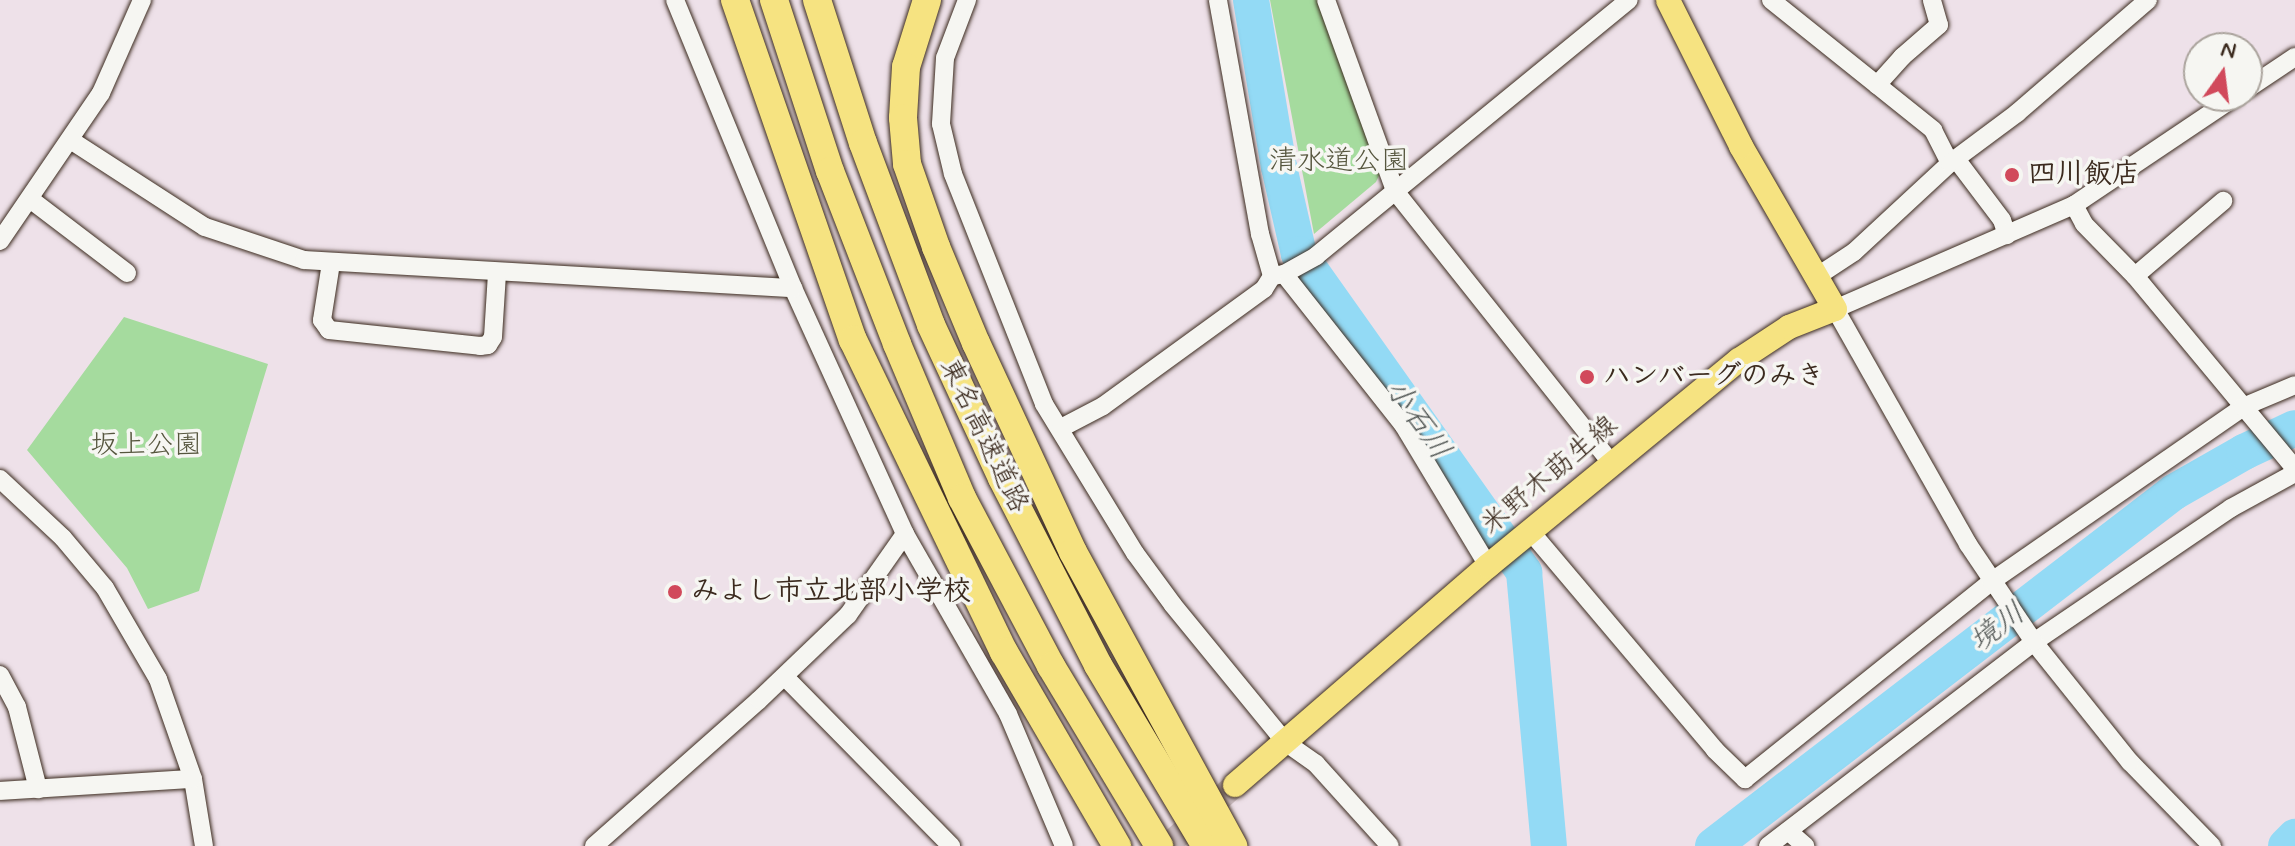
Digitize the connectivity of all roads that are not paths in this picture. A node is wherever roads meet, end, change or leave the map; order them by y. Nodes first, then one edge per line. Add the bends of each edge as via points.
1 (142, 0) edge
2 (675, 0) edge
3 (735, 0) edge
4 (774, 0) edge
5 (817, 0) edge
6 (967, 0) edge
7 (1218, 0) edge
8 (1326, 0) edge
9 (1629, 0) edge
10 (1668, 0) edge
11 (1771, 0) edge
12 (1932, 0) edge
13 (2148, 0) edge
14 (924, 6) edge
15 (2295, 57) edge
16 (2263, 78) edge
17 (1877, 85) junction
18 (2212, 112) edge
19 (72, 141) junction
20 (1953, 161) junction
21 (1395, 191) junction
22 (30, 199) junction
23 (2223, 201) dead end
24 (2074, 205) junction
25 (2007, 235) junction
26 (0, 241) edge
27 (331, 263) junction
28 (127, 273) dead end
29 (1283, 273) junction
30 (497, 274) junction
31 (2135, 276) junction
32 (1816, 277) junction
33 (793, 288) junction
34 (1835, 309) junction
35 (2295, 385) edge
36 (2246, 410) junction
37 (1061, 428) junction
38 (1611, 463) junction
39 (2294, 469) edge
40 (0, 479) edge
41 (905, 534) junction
42 (1528, 534) junction
43 (1489, 566) junction
44 (1992, 581) junction
45 (2034, 642) junction
46 (0, 675) edge
47 (785, 677) junction
48 (1285, 742) junction
49 (193, 779) junction
50 (1235, 785) tunnel mouth
51 (38, 789) junction
52 (0, 791) edge
53 (1788, 831) junction
54 (204, 846) edge
55 (594, 846) edge
56 (951, 846) edge
57 (1064, 846) edge
58 (1117, 846) edge
59 (1159, 846) edge
60 (1206, 846) edge
61 (1233, 846) edge
62 (1390, 846) edge
63 (1768, 846) edge
64 (1805, 846) edge
65 (2212, 846) edge

1 - 19 street via 101,93
2 - 33 street
3 - 58 highway via 853,340 1004,652
4 - 59 highway, 東名高速道路 via 830,171 962,498 1051,666
5 - 60 highway, 東名高速道路 via 931,325 1098,665
6 - 37 street via 945,58 941,124 979,244 1044,404
7 - 29 street via 1260,234 1272,266
8 - 21 street
9 - 21 street
10 - 32 main road via 1741,146
11 - 17 street
12 - 17 street via 1939,25
13 - 20 street
14 - 61 highway via 906,67 903,118 907,164 936,247 1073,552
15 - 16 street
17 - 20 street via 1933,130
18 - 24 street
19 - 22 street
19 - 27 street via 205,227 304,260
20 - 25 street via 2002,220
20 - 32 street via 1854,252
21 - 29 street via 1316,256
21 - 38 street
22 - 26 street
22 - 28 street
23 - 31 street
24 - 25 street
24 - 31 street via 2084,224
25 - 34 street
27 - 30 street
27 - 30 street via 322,320 329,330 480,346 493,337
29 - 37 street via 1103,406
29 - 43 street via 1404,426
30 - 33 street
31 - 36 street
32 - 34 main road
33 - 41 street
34 - 38 main road, 米野木莇生線 via 1789,327 1739,360
34 - 44 street
35 - 36 street
36 - 39 street
36 - 44 street
37 - 48 street via 1135,553
38 - 42 main road, 米野木莇生線
39 - 45 street
40 - 49 street via 63,538 105,588 158,679
41 - 47 street via 848,615
41 - 57 street via 1008,714
42 - 43 main road, 米野木莇生線
42 - 44 street via 1745,779
43 - 48 main road, 米野木莇生線
44 - 45 street
45 - 53 street
45 - 65 street via 2130,762
46 - 51 street via 17,707
47 - 55 street
47 - 56 street
48 - 50 main road, 米野木莇生線
48 - 62 street via 1316,764
49 - 51 street
49 - 54 street
51 - 52 street
53 - 63 street
53 - 64 street

